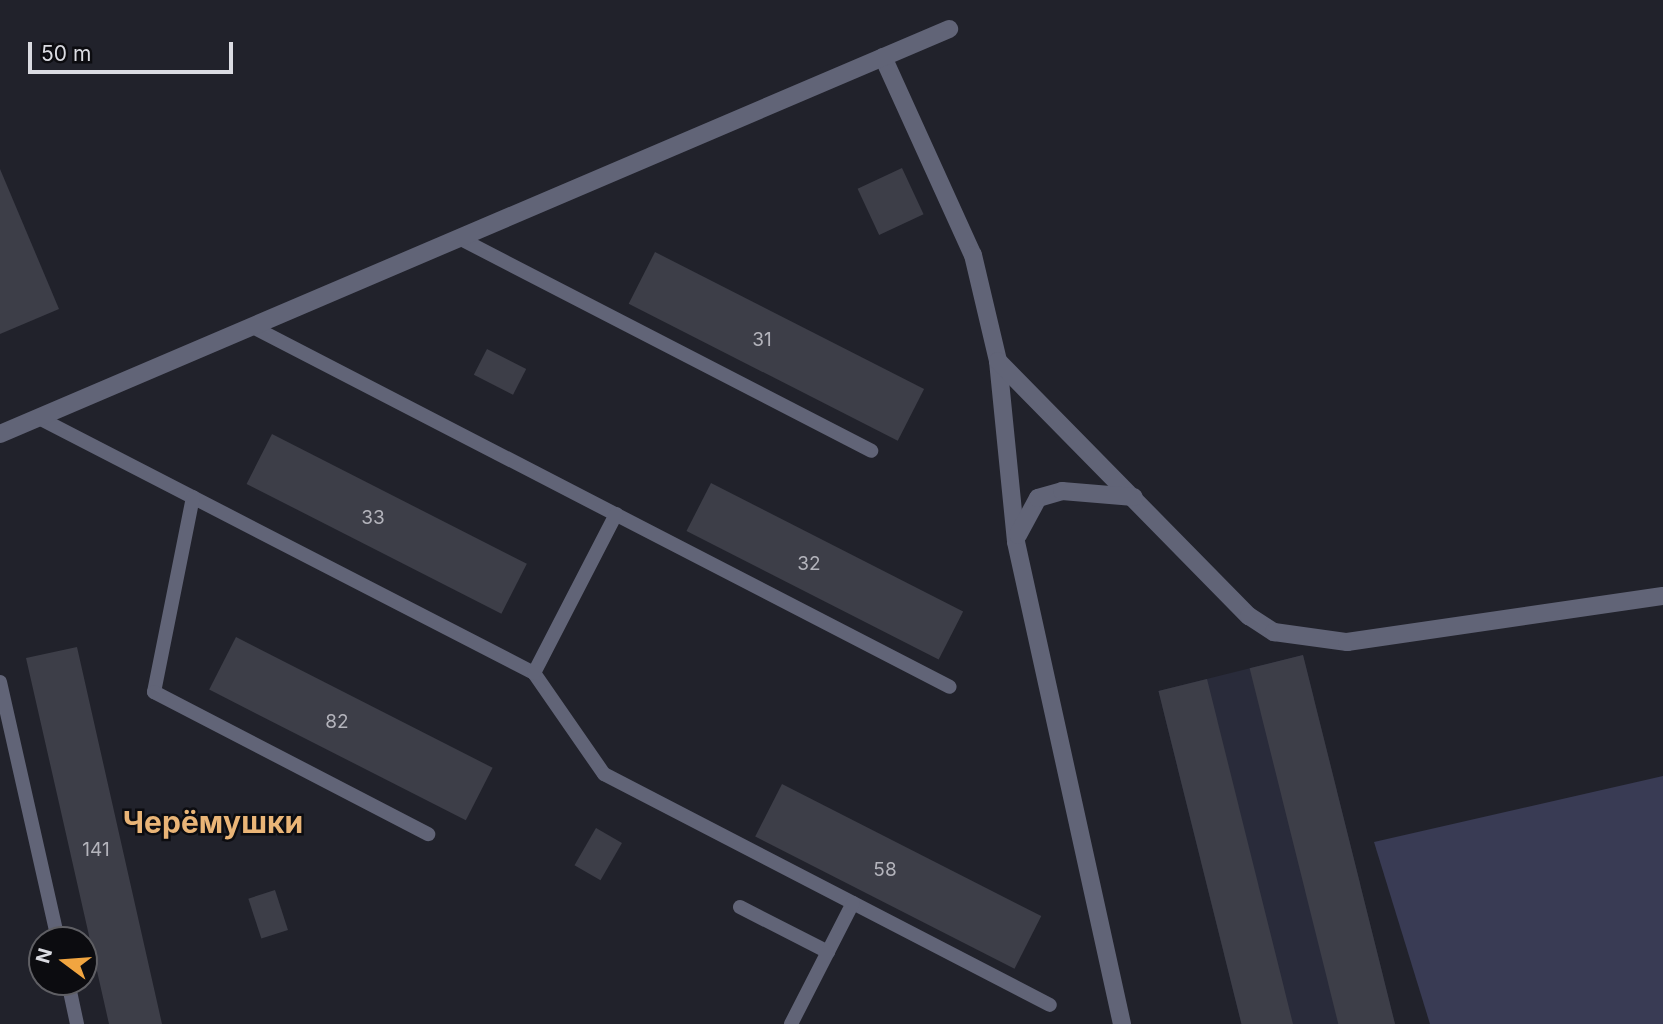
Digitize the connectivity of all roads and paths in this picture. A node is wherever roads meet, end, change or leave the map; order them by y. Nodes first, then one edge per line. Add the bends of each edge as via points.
1 (949, 29) dead end
2 (883, 57) junction
3 (459, 238) junction
4 (253, 327) junction
5 (999, 362) junction
6 (39, 418) junction
7 (0, 435) edge
8 (871, 451) dead end
9 (193, 497) junction
10 (1134, 498) junction
11 (616, 514) junction
12 (1016, 542) junction
13 (1663, 596) edge
14 (534, 673) junction
15 (0, 682) edge
16 (950, 687) dead end
17 (428, 834) dead end
18 (853, 903) junction
19 (740, 907) dead end
20 (55, 926) edge
21 (828, 952) junction
22 (71, 996) edge
23 (1051, 1005) dead end
24 (77, 1024) edge
25 (791, 1024) edge
26 (1122, 1024) edge

1 - 2 street
2 - 3 street
2 - 5 street via 973,255
3 - 4 street
3 - 8 lane
4 - 6 street
4 - 11 lane
5 - 10 street
5 - 12 street
6 - 7 street
6 - 9 lane
9 - 14 lane
9 - 17 lane via 154,692
10 - 12 street via 1062,491 1038,498 1024,514
10 - 13 street via 1249,616 1275,632 1309,640 1347,642
11 - 14 lane
11 - 16 lane
12 - 26 street
14 - 18 lane via 604,775
15 - 20 lane
18 - 21 lane
18 - 23 lane
19 - 21 lane
21 - 25 lane
22 - 24 lane

